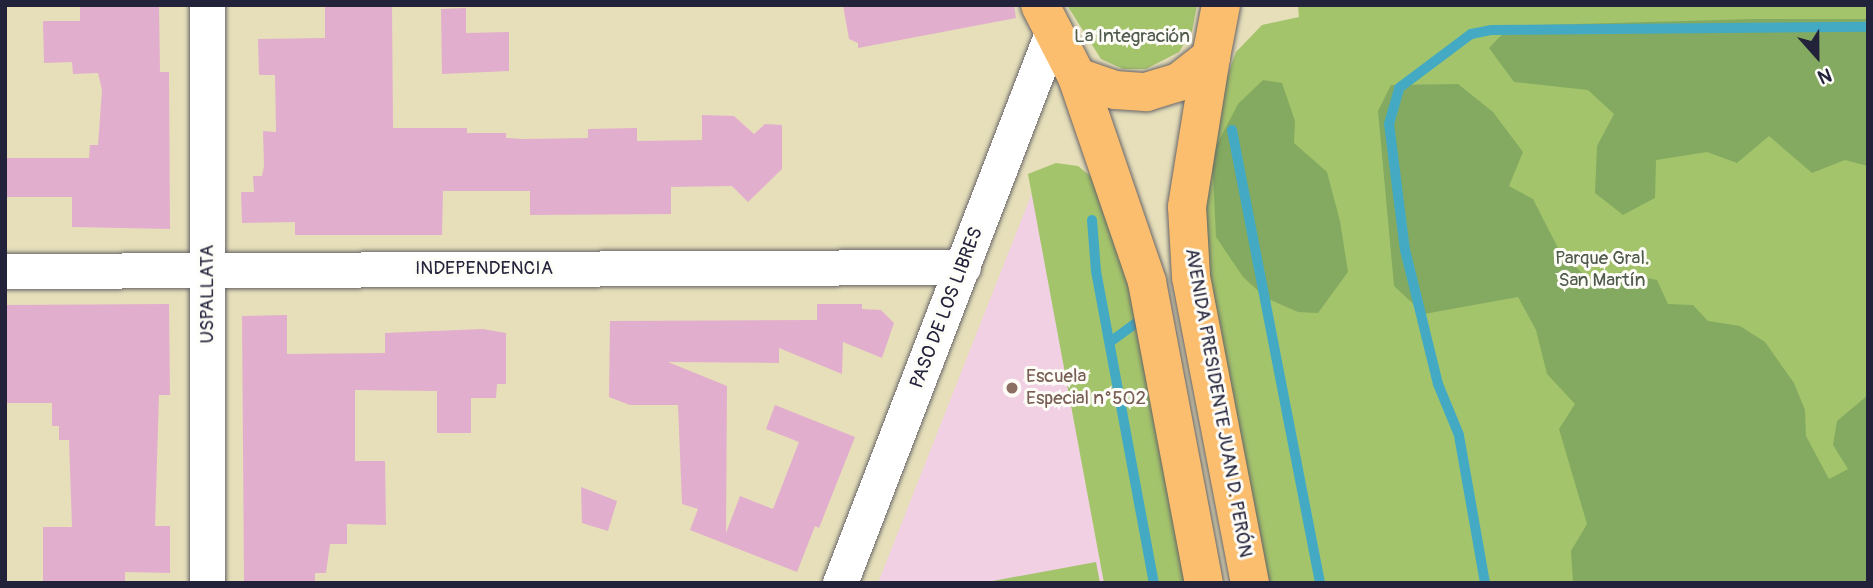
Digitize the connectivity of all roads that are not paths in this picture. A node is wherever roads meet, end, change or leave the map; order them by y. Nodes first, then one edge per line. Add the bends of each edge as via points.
1 (207, 5) edge
2 (1221, 5) edge
3 (1046, 19) edge
4 (1211, 57) junction
5 (1077, 76) junction
6 (963, 267) junction
7 (208, 270) junction
8 (5, 271) edge
9 (207, 583) edge
10 (840, 583) edge
11 (1204, 583) edge
12 (1250, 583) edge

1 - 7 street, USPALLATA
2 - 4 main road, AVENIDA PRESIDENTE JUAN D. PERÓN
3 - 5 main road
3 - 6 street, PASO DE LOS LIBRES
4 - 5 main road via 1179,82 1146,92 1115,90
4 - 12 main road, AVENIDA PRESIDENTE JUAN D. PERÓN via 1186,207 1191,277
5 - 11 main road via 1147,282
6 - 7 street, INDEPENDENCIA
6 - 10 street, PASO DE LOS LIBRES
7 - 8 street, INDEPENDENCIA
7 - 9 street, USPALLATA

